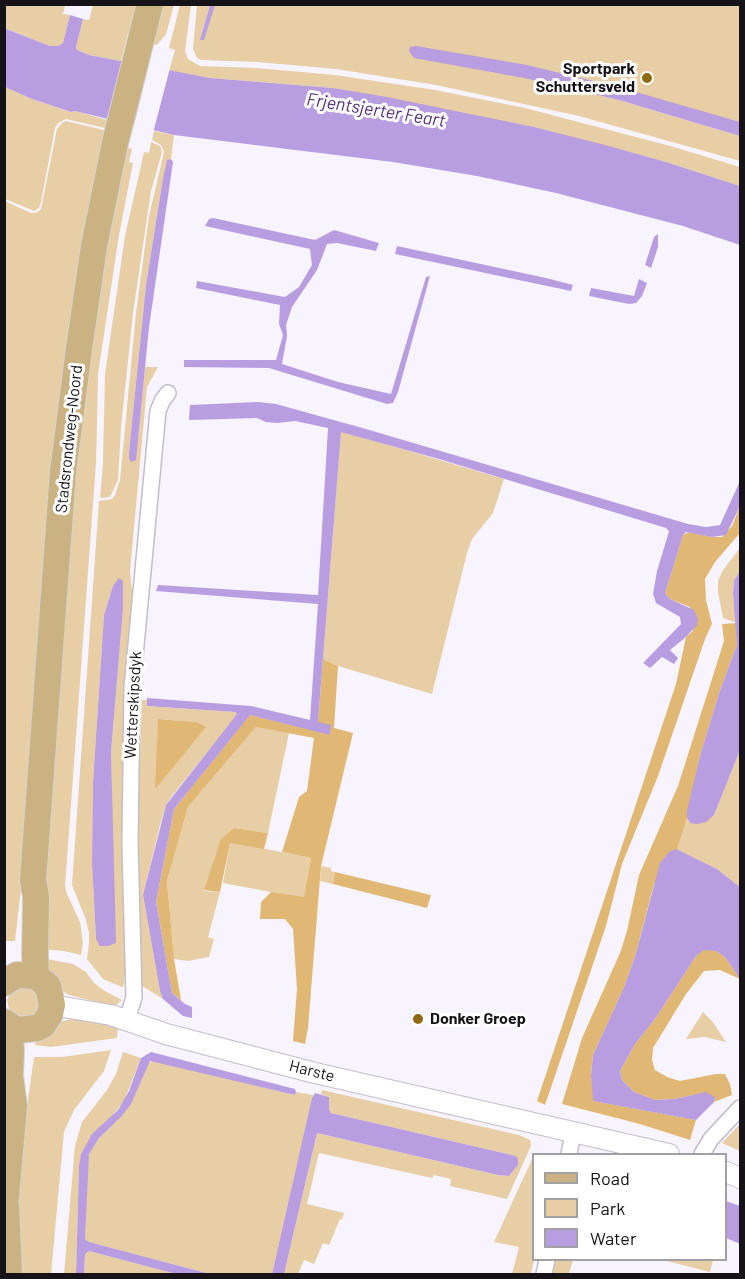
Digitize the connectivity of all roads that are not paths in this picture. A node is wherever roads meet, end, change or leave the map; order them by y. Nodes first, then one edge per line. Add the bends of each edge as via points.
1 (150, 4) edge
2 (168, 393) dead end
3 (19, 978) edge
4 (52, 1005) junction
5 (127, 1020) junction
6 (15, 1026) edge
7 (741, 1108) edge
8 (573, 1132) junction
9 (569, 1153) edge
10 (661, 1153) edge
11 (703, 1153) edge
12 (727, 1172) edge
13 (741, 1178) edge
14 (5, 1212) edge
15 (9, 1275) edge

1 - 3 main road, Stadsrondweg-Noord via 115,142 92,258 63,472 33,880 35,955
2 - 5 street, Wetterskipsdyk via 158,411 132,688 130,844 134,997
3 - 4 main road via 48,986
4 - 5 street, Harste
4 - 6 main road via 43,1024
5 - 8 street, Harste via 166,1034 315,1072
6 - 14 main road via 23,1077 14,1106
7 - 11 street
8 - 9 street
8 - 10 street, Harste
12 - 13 street
14 - 15 main road

